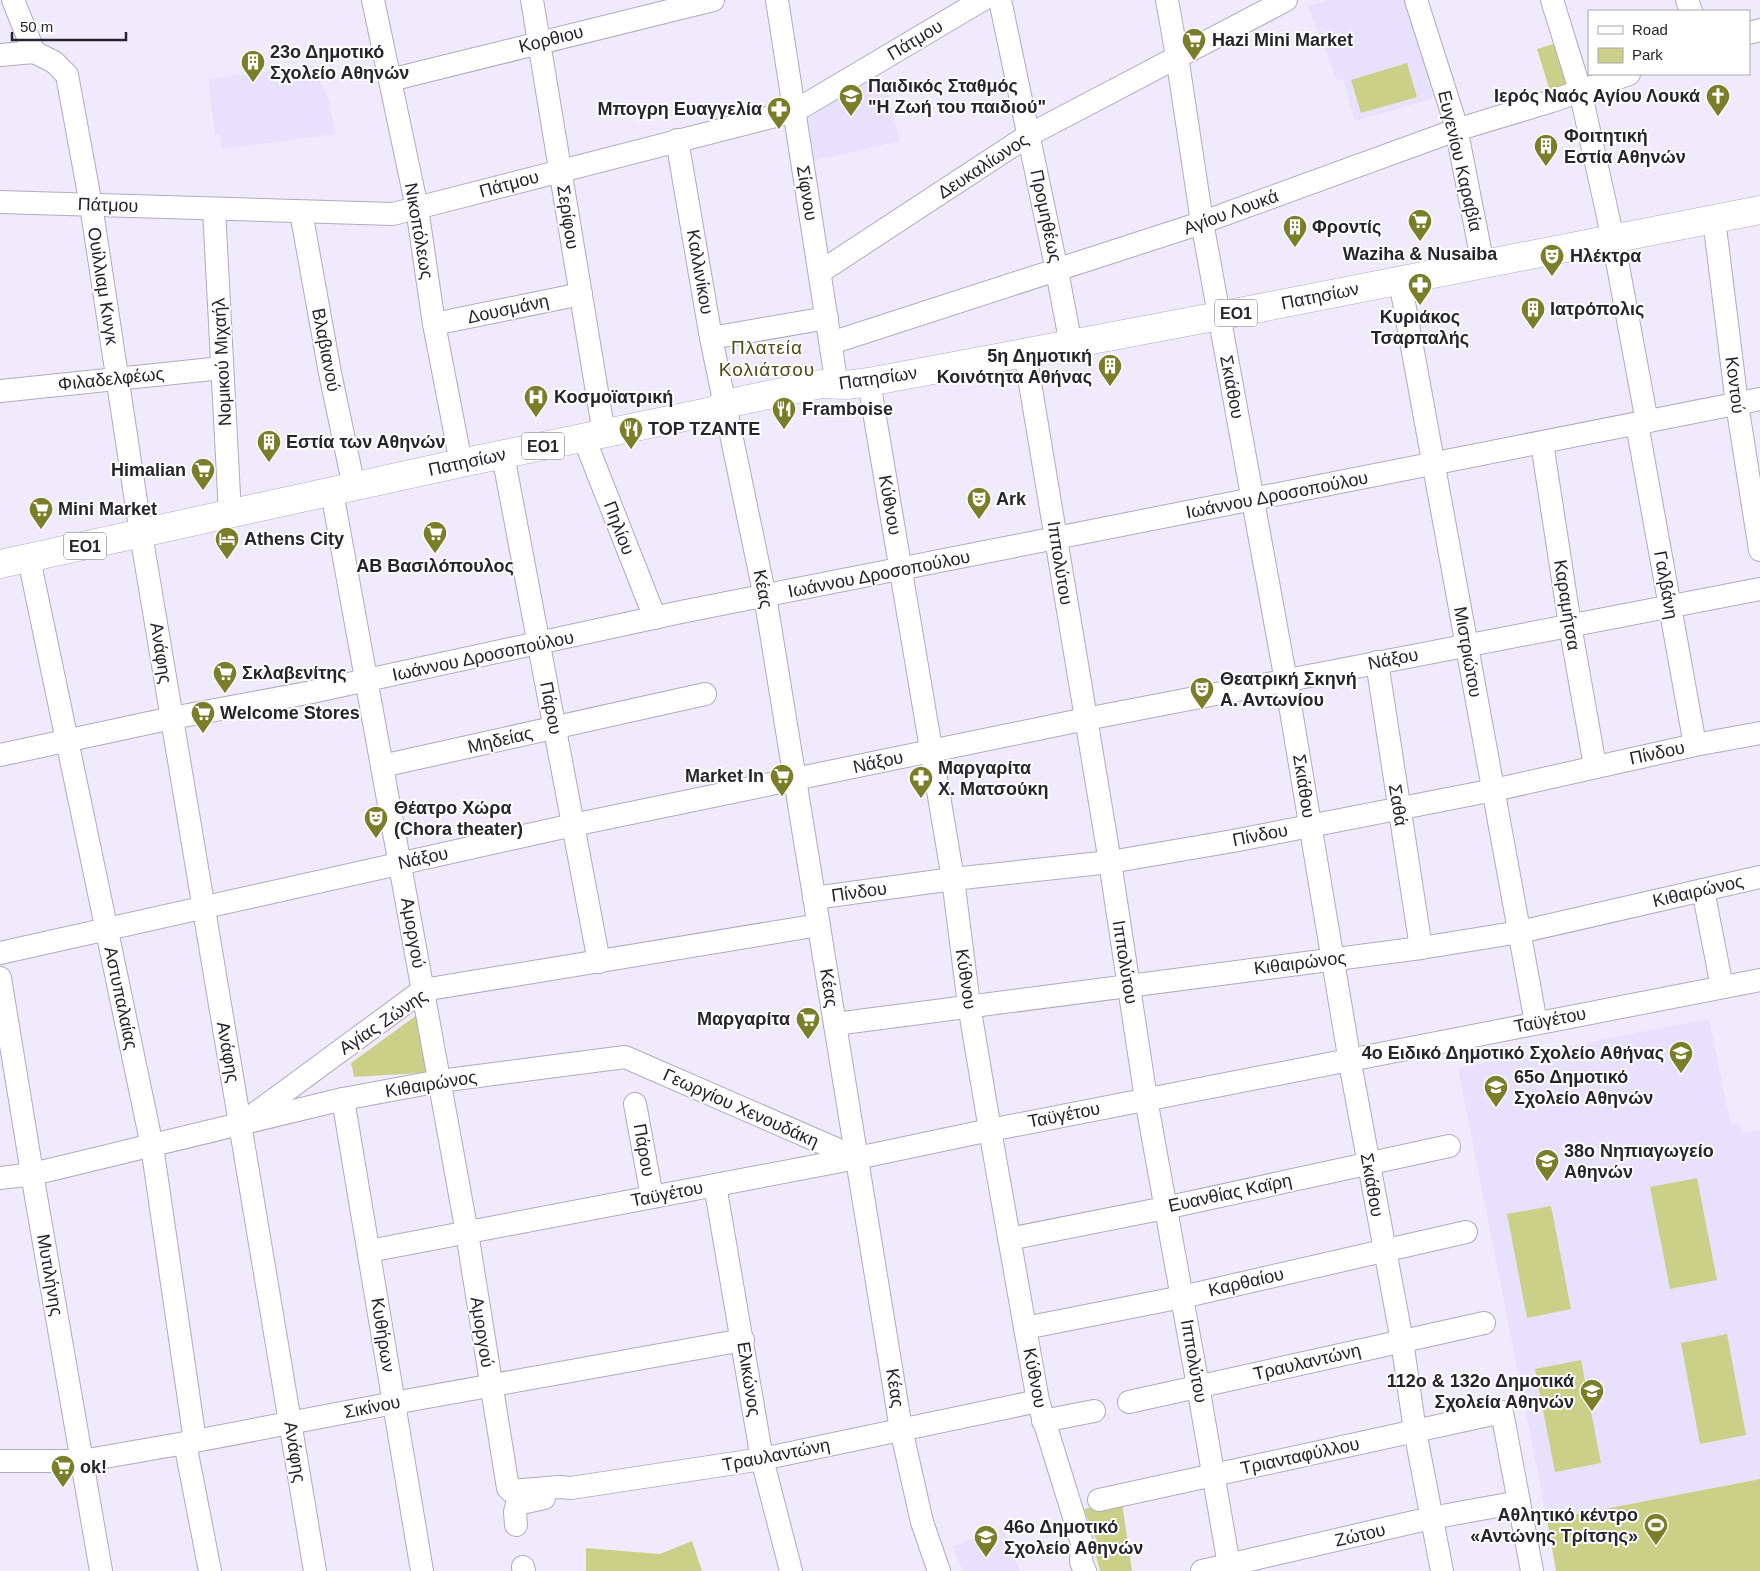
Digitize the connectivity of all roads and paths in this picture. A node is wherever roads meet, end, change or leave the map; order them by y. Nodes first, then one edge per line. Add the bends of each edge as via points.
1 (13, 0) edge
2 (373, 0) edge
3 (532, 0) edge
4 (713, 0) edge
5 (777, 0) edge
6 (982, 0) edge
7 (1000, 0) edge
8 (1167, 0) edge
9 (1286, 0) edge
10 (1416, 0) edge
11 (1552, 0) edge
12 (538, 42) junction
13 (34, 52) junction
14 (0, 55) edge
15 (1177, 56) junction
16 (1626, 75) edge
17 (390, 80) junction
18 (1580, 90) junction
19 (795, 111) junction
20 (1456, 130) junction
21 (1029, 135) junction
22 (677, 140) junction
23 (561, 171) junction
24 (0, 202) edge
25 (91, 205) junction
26 (417, 208) junction
27 (214, 209) junction
28 (1760, 210) edge
29 (301, 212) junction
30 (1714, 219) junction
31 (1202, 222) junction
32 (1613, 239) junction
33 (1482, 265) junction
34 (1057, 271) junction
35 (820, 272) junction
36 (1400, 281) junction
37 (581, 294) junction
38 (1219, 316) junction
39 (827, 318) junction
40 (434, 324) junction
41 (711, 338) junction
42 (831, 344) junction
43 (1071, 345) junction
44 (1025, 352) junction
45 (222, 368) junction
46 (118, 379) junction
47 (869, 382) junction
48 (837, 386) junction
49 (0, 387) edge
50 (1760, 399) edge
51 (725, 404) junction
52 (1736, 404) junction
53 (1642, 423) junction
54 (594, 436) junction
55 (1542, 443) junction
56 (503, 455) junction
57 (461, 463) junction
58 (1434, 464) junction
59 (343, 489) junction
60 (1253, 500) junction
61 (230, 514) junction
62 (141, 534) junction
63 (1056, 539) junction
64 (1760, 550) edge
65 (29, 559) junction
66 (0, 564) edge
67 (901, 570) junction
68 (1760, 588) edge
69 (765, 597) junction
70 (1670, 606) junction
71 (655, 618) junction
72 (1570, 625) junction
73 (539, 644) junction
74 (1467, 644) junction
75 (1377, 662) junction
76 (366, 680) junction
77 (1286, 681) junction
78 (705, 694) dead end
79 (172, 718) junction
80 (1086, 719) junction
81 (555, 727) junction
82 (1760, 733) edge
83 (67, 740) junction
84 (1695, 745) junction
85 (931, 750) junction
86 (0, 755) edge
87 (382, 766) junction
88 (1596, 766) junction
89 (795, 779) junction
90 (1494, 790) junction
91 (1398, 808) junction
92 (573, 825) junction
93 (1310, 825) junction
94 (1110, 862) junction
95 (400, 863) junction
96 (1760, 877) edge
97 (953, 879) junction
98 (1703, 890) junction
99 (814, 898) junction
100 (204, 907) junction
101 (819, 925) junction
102 (106, 928) junction
103 (1520, 932) junction
104 (1420, 948) junction
105 (0, 953) edge
106 (1334, 959) junction
107 (599, 962) junction
108 (0, 978) edge
109 (1760, 980) edge
110 (1129, 985) junction
111 (1722, 987) junction
112 (423, 990) junction
113 (969, 1005) junction
114 (1536, 1023) junction
115 (835, 1024) junction
116 (624, 1057) joint
117 (1350, 1059) junction
118 (7, 1065) edge
119 (440, 1081) junction
120 (344, 1099) junction
121 (1146, 1099) junction
122 (635, 1104) dead end
123 (240, 1124) junction
124 (990, 1130) junction
125 (152, 1146) junction
126 (1449, 1146) dead end
127 (857, 1158) junction
128 (1368, 1163) junction
129 (33, 1174) junction
130 (0, 1178) edge
131 (716, 1185) junction
132 (652, 1197) junction
133 (1165, 1208) junction
134 (1466, 1232) dead end
135 (466, 1233) junction
136 (1009, 1239) junction
137 (369, 1251) junction
138 (1385, 1252) junction
139 (1182, 1297) junction
140 (1484, 1323) dead end
141 (1025, 1328) junction
142 (743, 1340) junction
143 (1402, 1341) junction
144 (490, 1385) junction
145 (1198, 1386) junction
146 (1129, 1402) dead end
147 (394, 1403) junction
148 (1040, 1411) junction
149 (1094, 1411) dead end
150 (290, 1424) junction
151 (901, 1429) junction
152 (1415, 1431) junction
153 (190, 1442) junction
154 (762, 1459) junction
155 (0, 1461) edge
156 (82, 1461) junction
157 (1214, 1475) junction
158 (571, 1488) junction
159 (511, 1491) joint
160 (1099, 1500) dead end
161 (1519, 1502) junction
162 (1431, 1518) junction
163 (516, 1526) dead end
164 (1229, 1568) edge
165 (101, 1571) edge
166 (210, 1571) edge
167 (315, 1571) edge
168 (422, 1571) edge
169 (791, 1571) edge
170 (939, 1571) edge
171 (1085, 1571) edge
172 (1202, 1571) edge
173 (1442, 1571) edge
174 (1532, 1571) edge

1 - 13 street
2 - 17 street, Νικοπόλεως
3 - 12 street, Σερίφου
4 - 12 street, Κορθιου
5 - 19 street, Σίφνου
6 - 19 street, Πάτμου
7 - 21 street, Προμηθέως
8 - 15 street, Σκιάθου
9 - 15 street, Δευκαλίωνος
10 - 20 street, Ευγενίου Καραβία
11 - 18 street, Γαλβάνη
12 - 17 street, Κορθιου
12 - 23 street, Σερίφου
13 - 14 street
13 - 25 street, Ουίλλιαμ Κινγκ via 54,62 67,75
15 - 21 street, Δευκαλίωνος
15 - 31 street, Σκιάθου
16 - 18 street, Αγίου Λουκά
17 - 26 street, Νικοπόλεως
18 - 20 street, Αγίου Λουκά
18 - 32 street, Γαλβάνη
19 - 22 street, Πάτμου
19 - 35 street, Σίφνου
20 - 31 street, Αγίου Λουκά
20 - 33 street, Ευγενίου Καραβία
21 - 34 street, Προμηθέως
21 - 35 street, Δευκαλίωνος
22 - 23 street, Πάτμου
22 - 41 street, Καλλινίκου
23 - 26 street, Πάτμου
23 - 37 street, Σερίφου
24 - 25 street, Πάτμου
25 - 27 street, Πάτμου
25 - 46 street, Ουίλλιαμ Κινγκ
26 - 29 street, Πάτμου via 393,214
26 - 40 street, Νικοπόλεως
27 - 29 street, Πάτμου
27 - 45 street, Νομικού Μιχαήλ
28 - 30 main road, Πατησίων / ΕΟ1
29 - 59 street, Βλαβιανού via 330,373
30 - 32 main road, Πατησίων / ΕΟ1
30 - 52 street, Κοντού
31 - 34 street, Αγίου Λουκά
31 - 38 street, Σκιάθου
32 - 33 main road, Πατησίων / ΕΟ1
32 - 53 street, Γαλβάνη
33 - 36 main road, Πατησίων / ΕΟ1
34 - 42 street, Αγίου Λουκά
34 - 43 street, Προμηθέως
35 - 39 street, Σίφνου
36 - 38 main road, Πατησίων / ΕΟ1
36 - 58 street, Μιστριώτου
37 - 40 street, Δουσμάνη
37 - 54 street, Σερίφου
38 - 43 main road, Πατησίων / ΕΟ1
38 - 60 street, Σκιάθου
39 - 41 street
39 - 42 street, Σίφνου
40 - 57 street, Νικοπόλεως
41 - 51 street, Καλλινίκου
42 - 48 street, Σίφνου
43 - 44 main road, Πατησίων / ΕΟ1
44 - 47 main road, Πατησίων / ΕΟ1
44 - 63 street, Ιππολύτου
45 - 46 street, Φιλαδελφέως
45 - 61 street, Νομικού Μιχαήλ
46 - 49 street, Φιλαδελφέως
46 - 62 street, Ουίλλιαμ Κινγκ
47 - 48 main road, Πατησίων / ΕΟ1
47 - 67 street, Κύθνου
48 - 51 main road, Πατησίων / ΕΟ1 via 821,384
50 - 52 street, Ιωάννου Δροσοπούλου
51 - 54 main road, Πατησίων / ΕΟ1 via 713,410
51 - 69 street, Κέας
52 - 53 street, Ιωάννου Δροσοπούλου
52 - 64 street, Κοντού
53 - 55 street, Ιωάννου Δροσοπούλου
53 - 70 street, Γαλβάνη
54 - 56 main road, Πατησίων / ΕΟ1
54 - 71 street, Πηλίου
55 - 58 street, Ιωάννου Δροσοπούλου
55 - 72 street, Καραμήτσα
56 - 57 main road, Πατησίων / ΕΟ1
56 - 73 street, Πάρου
57 - 59 main road, Πατησίων / ΕΟ1
58 - 60 street, Ιωάννου Δροσοπούλου
58 - 74 street, Μιστριώτου
59 - 61 main road, Πατησίων / ΕΟ1
59 - 76 street, Αμοργού
60 - 63 street, Ιωάννου Δροσοπούλου
60 - 77 street, Σκιάθου
61 - 62 main road, Πατησίων / ΕΟ1
62 - 65 main road, Πατησίων / ΕΟ1
62 - 79 street, Ανάφης
63 - 67 street, Ιωάννου Δροσοπούλου
63 - 80 street, Ιππολύτου
65 - 66 main road, Πατησίων / ΕΟ1
65 - 83 street, Αστυπαλαίας
67 - 69 street, Ιωάννου Δροσοπούλου
67 - 85 street, Κύθνου
68 - 70 street, Νάξου
69 - 71 street, Ιωάννου Δροσοπούλου
69 - 89 street, Κέας
70 - 72 street, Νάξου
70 - 84 street, Γαλβάνη
71 - 73 street, Ιωάννου Δροσοπούλου
72 - 74 street, Νάξου
72 - 88 street, Καραμήτσα
73 - 76 street, Ιωάννου Δροσοπούλου
73 - 81 street, Πάρου
74 - 75 street, Νάξου
74 - 90 street, Μιστριώτου
75 - 77 street, Νάξου
75 - 91 street, Σαθά
76 - 79 street, Ιωάννου Δροσοπούλου
76 - 87 street, Αμοργού
77 - 80 street, Νάξου
77 - 93 street, Σκιάθου
78 - 81 street, Μηδείας
79 - 83 street, Ιωάννου Δροσοπούλου
79 - 100 street, Ανάφης
80 - 85 street, Νάξου
80 - 94 street, Ιππολύτου
81 - 87 street, Μηδείας
81 - 92 street, Πάρου
82 - 84 street, Πίνδου
83 - 86 street, Ιωάννου Δροσοπούλου
83 - 102 street, Αστυπαλαίας
84 - 88 street, Πίνδου
85 - 89 street, Νάξου
85 - 97 street, Κύθνου
87 - 95 street, Αμοργού
88 - 90 street, Πίνδου
89 - 92 street, Νάξου
89 - 99 street, Κέας
90 - 91 street, Πίνδου
90 - 103 street, Μιστριώτου
91 - 93 street, Πίνδου
91 - 104 street, Σαθά
92 - 95 street, Νάξου
92 - 107 street, Πάρου
93 - 94 street, Πίνδου
93 - 106 street, Σκιάθου
94 - 97 street, Πίνδου
94 - 110 street, Ιππολύτου
95 - 100 street, Νάξου
95 - 112 street, Αμοργού
96 - 98 street, Κιθαιρώνος
97 - 99 street, Πίνδου
97 - 113 street, Κύθνου
98 - 103 street, Κιθαιρώνος
98 - 111 street
99 - 101 street, Κέας
100 - 102 street, Νάξου
100 - 123 street, Ανάφης
101 - 107 street, Αγίας Ζώνης
101 - 115 street, Κέας
102 - 105 street, Νάξου
102 - 125 street, Αστυπαλαίας
103 - 104 street, Κιθαιρώνος
103 - 114 street, Μιστριώτου
104 - 106 street, Κιθαιρώνος
106 - 110 street, Κιθαιρώνος
106 - 117 street, Σκιάθου
107 - 112 street, Αγίας Ζώνης
108 - 118 street, Μυτιλήνης
109 - 111 street, Ταϋγέτου
110 - 113 street, Κιθαιρώνος
110 - 121 street, Ιππολύτου
111 - 114 street, Ταϋγέτου
112 - 119 street, Αμοργού
112 - 123 street, Αγίας Ζώνης
113 - 115 street, Κιθαιρώνος
113 - 124 street, Κύθνου
114 - 117 street, Ταϋγέτου
115 - 127 street, Κέας
116 - 119 street, Κιθαιρώνος
116 - 127 street, Γεωργίου Χενουδάκη
117 - 121 street, Ταϋγέτου
117 - 128 street, Σκιάθου
118 - 129 street, Μυτιλήνης
119 - 120 street, Κιθαιρώνος
119 - 135 street, Αμοργού
120 - 123 street, Κιθαιρώνος
120 - 137 street, Κυθήρων
121 - 124 street, Ταϋγέτου
121 - 133 street, Ιππολύτου
122 - 132 street, Πάρου
123 - 125 street, Αγίας Ζώνης
123 - 150 street, Ανάφης
124 - 127 street, Ταϋγέτου
124 - 136 street, Κύθνου
125 - 129 street, Αγίας Ζώνης
125 - 153 street, Αστυπαλαίας
126 - 128 street, Ευανθίας Καϊρη
127 - 131 street, Ταϋγέτου
127 - 151 street, Κέας
128 - 133 street, Ευανθίας Καϊρη
128 - 138 street, Σκιάθου
129 - 130 street, Αγίας Ζώνης
129 - 156 street, Μυτιλήνης
131 - 132 street, Ταϋγέτου
131 - 142 street, Ελικώνος
132 - 135 street, Ταϋγέτου
133 - 136 street, Ευανθίας Καϊρη
133 - 139 street, Ιππολύτου
134 - 138 street, Καρθαίου
135 - 137 street, Ταϋγέτου
135 - 144 street, Αμοργού
136 - 141 street, Κύθνου
137 - 147 street, Κυθήρων
138 - 139 street, Καρθαίου
138 - 143 street, Σκιάθου
139 - 141 street, Καρθαίου
139 - 145 street, Ιππολύτου
140 - 143 street, Τραυλαντώνη
141 - 148 street, Κύθνου
142 - 144 street, Σικίνου
142 - 154 street, Ελικώνος
143 - 145 street, Τραυλαντώνη
143 - 152 street, Σκιάθου
144 - 147 street, Σικίνου
144 - 159 street, Αμοργού via 506,1484
145 - 146 street, Τραυλαντώνη
145 - 157 street, Ιππολύτου
147 - 150 street, Σικίνου
147 - 168 street, Κυθήρων
148 - 149 street, Τραυλαντώνη
148 - 151 street, Τραυλαντώνη
148 - 171 street, Κύθνου via 1082,1543 1081,1562
150 - 153 street, Σικίνου
150 - 167 street, Ανάφης
151 - 154 street, Τραυλαντώνη
151 - 170 street, Κέας via 922,1522
152 - 157 street, Τριανταφύλλου
152 - 161 street, Τριανταφύλλου via 1502,1412
152 - 162 street, Σκιάθου
153 - 156 street, Σικίνου
153 - 166 street, Αστυπαλαίας
154 - 158 street, Τραυλαντώνη
154 - 169 street, Ελικώνος
155 - 156 street, Σικίνου
156 - 165 street, Μυτιλήνης
157 - 160 street, Τριανταφύλλου
157 - 164 street, Ιππολύτου
158 - 159 street, Τραυλαντώνη
158 - 163 street via 560,1494 517,1504
161 - 162 street, Ζώτου
161 - 174 street
162 - 164 street, Ζώτου
162 - 173 street, Σκιάθου
164 - 172 street, Ζώτου

